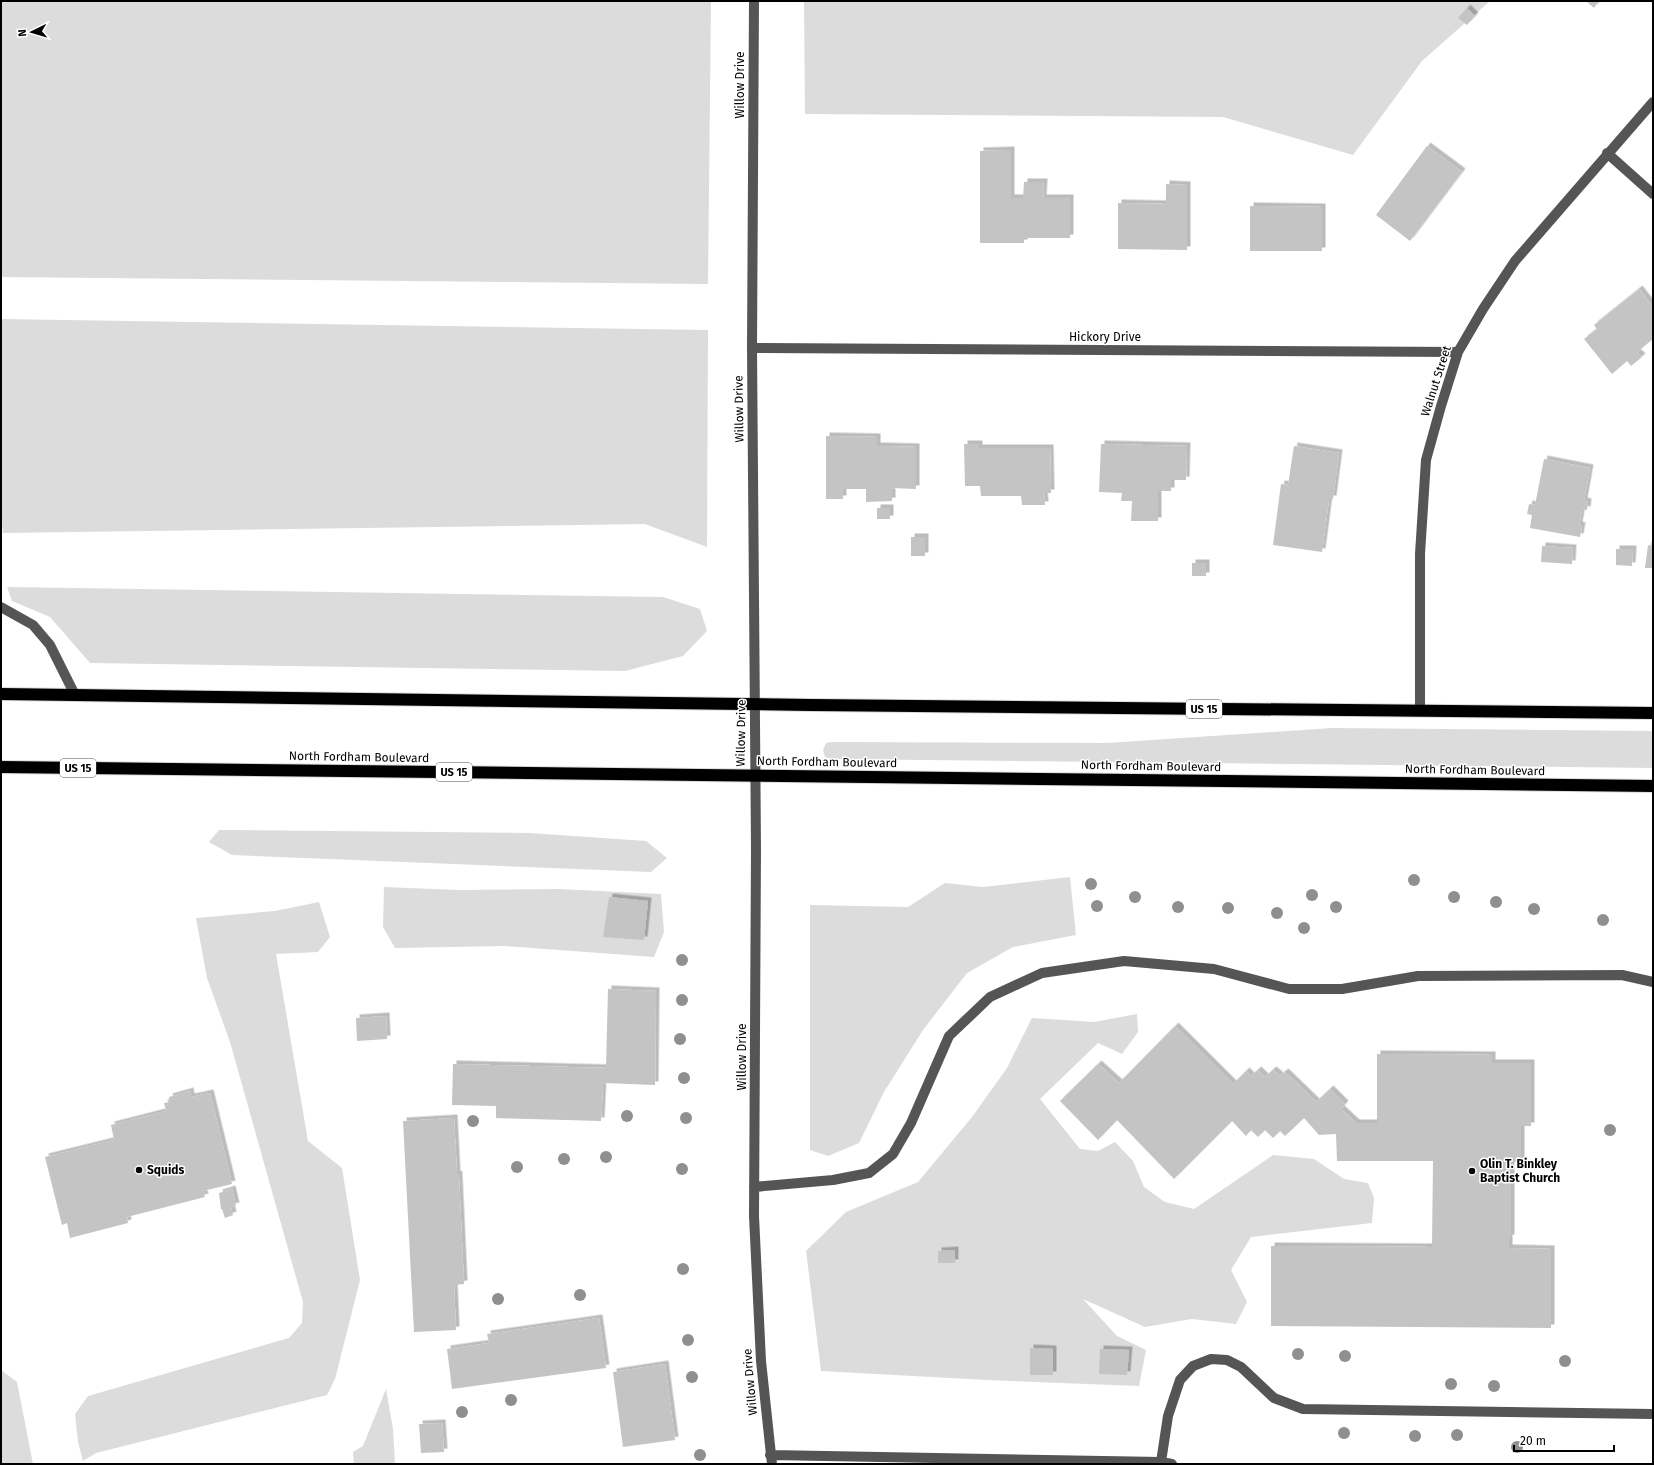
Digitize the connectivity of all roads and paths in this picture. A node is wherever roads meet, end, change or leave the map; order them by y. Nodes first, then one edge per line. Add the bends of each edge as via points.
1 (754, 1) edge
2 (1653, 102) edge
3 (1608, 153) junction
4 (1653, 194) edge
5 (752, 348) junction
6 (1458, 352) junction
7 (1, 607) edge
8 (1, 694) edge
9 (75, 695) junction
10 (755, 703) junction
11 (1420, 711) junction
12 (1653, 713) edge
13 (1, 767) edge
14 (754, 775) junction
15 (1653, 786) edge
16 (1653, 982) edge
17 (754, 1187) junction
18 (1653, 1414) edge
19 (771, 1459) edge
20 (983, 1461) edge
21 (1161, 1462) junction
22 (1172, 1464) edge

1 - 5 street, Willow Drive
2 - 3 street, Walnut Street
3 - 4 street
3 - 6 street, Walnut Street via 1515,261
5 - 6 street, Hickory Drive
5 - 10 street, Willow Drive
6 - 11 street, Walnut Street via 1426,460 1420,554
7 - 9 street via 33,625 50,645
8 - 9 highway, US 15
9 - 10 highway, US 15
10 - 11 highway, US 15
10 - 14 street, Willow Drive
11 - 12 highway, US 15
13 - 14 highway, North Fordham Boulevard / US 15
14 - 15 highway, North Fordham Boulevard / US 15
14 - 17 street, Willow Drive
16 - 17 street via 1622,974 1418,976 1342,990 1288,989 1214,969 1124,961 1042,973 990,997 949,1036 911,1123 892,1154 869,1174
17 - 19 street, Willow Drive via 760,1354
18 - 21 street via 1303,1409 1274,1398 1241,1367 1227,1360 1212,1359 1193,1366 1180,1380 1168,1416
19 - 20 street
20 - 21 street
21 - 22 street

